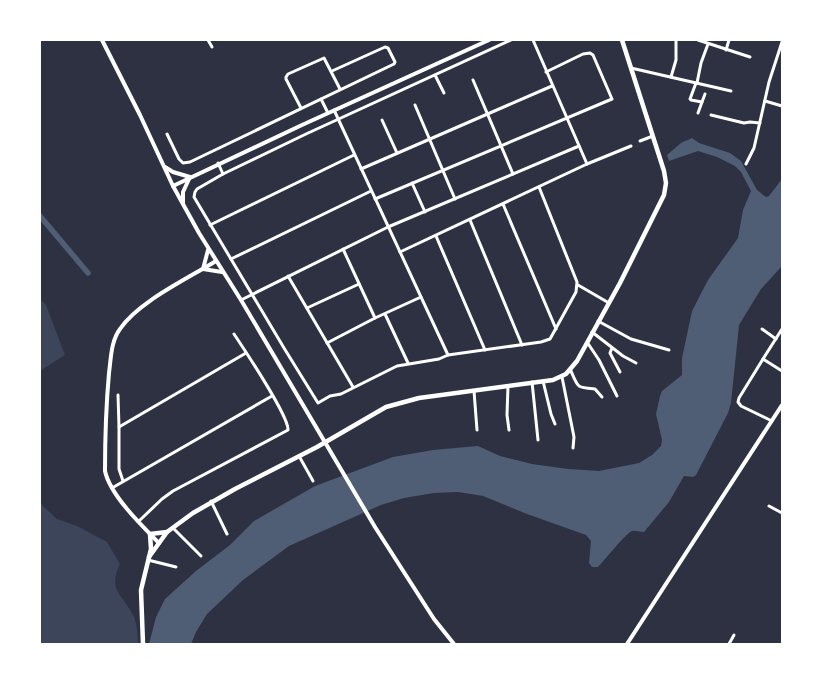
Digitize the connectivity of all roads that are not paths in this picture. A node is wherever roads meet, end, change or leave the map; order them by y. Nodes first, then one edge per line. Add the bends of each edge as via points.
1 (102, 40) edge
2 (208, 40) edge
3 (489, 40) edge
4 (511, 40) edge
5 (533, 40) edge
6 (622, 40) edge
7 (676, 40) edge
8 (698, 40) edge
9 (729, 40) edge
10 (782, 42) edge
11 (708, 44) junction
12 (212, 47) dead end
13 (726, 50) junction
14 (750, 57) dead end
15 (631, 68) junction
16 (332, 72) junction
17 (417, 72) junction
18 (546, 72) junction
19 (435, 75) junction
20 (672, 77) junction
21 (473, 80) dead end
22 (421, 81) junction
23 (696, 83) junction
24 (552, 86) junction
25 (340, 89) junction
26 (730, 92) dead end
27 (444, 93) dead end
28 (705, 94) dead end
29 (321, 98) junction
30 (765, 101) junction
31 (702, 102) junction
32 (415, 105) dead end
33 (782, 106) edge
34 (301, 108) junction
35 (334, 110) junction
36 (488, 112) junction
37 (328, 113) junction
38 (698, 113) dead end
39 (711, 115) dead end
40 (338, 119) junction
41 (566, 119) junction
42 (382, 120) dead end
43 (760, 123) junction
44 (166, 134) dead end
45 (654, 136) junction
46 (430, 139) junction
47 (640, 142) dead end
48 (502, 145) junction
49 (579, 146) junction
50 (630, 146) dead end
51 (397, 153) junction
52 (354, 155) junction
53 (218, 163) junction
54 (587, 164) junction
55 (746, 164) dead end
56 (164, 166) junction
57 (361, 169) junction
58 (442, 170) junction
59 (223, 174) junction
60 (513, 174) junction
61 (190, 177) junction
62 (412, 183) junction
63 (173, 186) junction
64 (538, 188) junction
65 (371, 191) junction
66 (375, 199) junction
67 (455, 199) junction
68 (183, 204) junction
69 (503, 204) junction
70 (426, 212) junction
71 (470, 220) junction
72 (210, 225) junction
73 (388, 228) junction
74 (436, 236) junction
75 (208, 249) junction
76 (343, 249) junction
77 (400, 252) junction
78 (231, 259) junction
79 (216, 261) junction
80 (203, 269) junction
81 (222, 272) junction
82 (288, 276) junction
83 (359, 284) junction
84 (578, 285) junction
85 (252, 294) junction
86 (421, 297) junction
87 (241, 300) junction
88 (609, 303) junction
89 (307, 308) junction
90 (386, 314) junction
91 (375, 318) junction
92 (598, 322) junction
93 (557, 329) junction
94 (762, 329) dead end
95 (782, 329) edge
96 (592, 332) junction
97 (234, 334) dead end
98 (776, 338) junction
99 (587, 342) junction
100 (327, 343) junction
101 (522, 345) junction
102 (612, 348) junction
103 (485, 350) junction
104 (669, 350) dead end
105 (246, 353) junction
106 (448, 355) junction
107 (763, 359) junction
108 (636, 363) dead end
109 (408, 364) junction
110 (570, 369) junction
111 (782, 370) edge
112 (620, 372) dead end
113 (562, 376) junction
114 (543, 381) junction
115 (532, 382) junction
116 (508, 385) junction
117 (353, 387) junction
118 (474, 390) junction
119 (118, 395) dead end
120 (272, 396) junction
121 (617, 396) dead end
122 (602, 397) dead end
123 (782, 404) edge
124 (772, 421) junction
125 (555, 424) dead end
126 (120, 427) junction
127 (477, 430) dead end
128 (509, 430) dead end
129 (538, 440) dead end
130 (573, 448) dead end
131 (299, 456) junction
132 (122, 481) junction
133 (313, 481) dead end
134 (112, 488) junction
135 (211, 502) junction
136 (769, 506) dead end
137 (782, 513) edge
138 (139, 521) junction
139 (172, 528) junction
140 (148, 531) junction
141 (167, 532) junction
142 (227, 534) dead end
143 (159, 543) junction
144 (201, 556) dead end
145 (149, 559) junction
146 (176, 567) dead end
147 (734, 635) dead end
148 (142, 644) edge
149 (454, 644) edge
150 (627, 644) edge
151 (729, 644) edge

1 - 56 street
2 - 12 street
3 - 17 street
4 - 19 street
5 - 18 street
6 - 15 main road
7 - 20 street
8 - 11 street
9 - 13 street
10 - 30 street
11 - 13 street
11 - 23 street
13 - 14 street
15 - 20 street
15 - 45 main road
16 - 25 street
16 - 25 street via 385,47 395,62
16 - 34 street via 324,58 287,75 286,80
17 - 22 street
17 - 35 street
18 - 24 street
18 - 41 street via 590,53 612,99
19 - 22 street
19 - 27 street
20 - 23 street
21 - 36 street
22 - 40 street
23 - 26 street
23 - 31 street via 690,100
24 - 36 street
24 - 41 street
25 - 29 street
28 - 31 street
29 - 34 street
29 - 37 street
30 - 33 street
30 - 43 street
31 - 38 street
32 - 46 street
34 - 44 street via 190,162 179,159
35 - 37 street
35 - 40 street
36 - 46 street
36 - 48 street
37 - 53 street
39 - 43 street via 744,123
40 - 52 street
40 - 59 street
41 - 48 street
41 - 49 street
42 - 51 street
43 - 55 street
45 - 47 street
45 - 88 main road via 664,170 664,195
46 - 51 street
46 - 58 street
48 - 58 street
48 - 60 street
49 - 54 street
49 - 60 street
50 - 54 street
51 - 57 street
52 - 57 street
52 - 72 street
53 - 59 street
53 - 61 street
54 - 64 street
56 - 61 street
56 - 63 street
57 - 65 street
58 - 62 street
58 - 67 street
59 - 72 street via 194,194
60 - 67 street
61 - 63 street
61 - 68 street via 183,192
62 - 66 street
62 - 70 street
63 - 68 street
64 - 69 street
64 - 84 street
65 - 66 street
65 - 78 street
66 - 73 street
67 - 70 street
68 - 75 street
69 - 71 street
69 - 93 street
70 - 73 street
71 - 74 street
71 - 101 street
72 - 78 street
73 - 76 street
73 - 77 street
74 - 77 street
74 - 103 street
75 - 79 street
75 - 80 street
76 - 82 street
76 - 83 street
77 - 86 street
78 - 85 street
79 - 80 street
79 - 81 street
80 - 81 street
80 - 134 street via 142,306 115,337 105,416 105,472
81 - 87 street
82 - 85 street
82 - 89 street
83 - 89 street
83 - 91 street
84 - 88 street
84 - 93 street
85 - 87 street
85 - 117 street via 317,402
86 - 90 street
86 - 106 street
87 - 149 street via 375,527 434,620
88 - 92 main road
89 - 100 street
90 - 91 street
90 - 109 street
91 - 100 street
92 - 96 main road
92 - 104 street via 631,339
93 - 101 street via 546,341
94 - 98 street
95 - 98 street
96 - 99 main road
96 - 102 street
97 - 105 street
98 - 107 street
99 - 110 main road
99 - 121 street
100 - 117 street
101 - 103 street
102 - 108 street
102 - 112 street via 610,353
103 - 106 street
105 - 120 street
105 - 126 street
106 - 109 street
107 - 111 street
107 - 124 street via 738,402
109 - 117 street
110 - 113 main road
110 - 122 street via 578,386 596,389
113 - 114 main road
113 - 130 street via 574,436
114 - 115 main road
114 - 125 street
115 - 116 main road
115 - 129 street
116 - 118 main road
116 - 128 street via 506,415
118 - 127 street
118 - 131 main road via 395,403
119 - 126 street
120 - 132 street
120 - 138 street via 288,426 286,432 174,492
123 - 124 street
124 - 150 street
126 - 132 street via 119,468
131 - 133 street
131 - 135 main road
132 - 134 street
134 - 138 street
135 - 139 main road
135 - 142 street
136 - 137 street
138 - 140 street
139 - 141 main road
139 - 144 street
140 - 141 main road
140 - 143 street
140 - 145 main road
141 - 143 main road
143 - 145 main road
145 - 146 street
145 - 148 main road via 141,590
147 - 151 street

